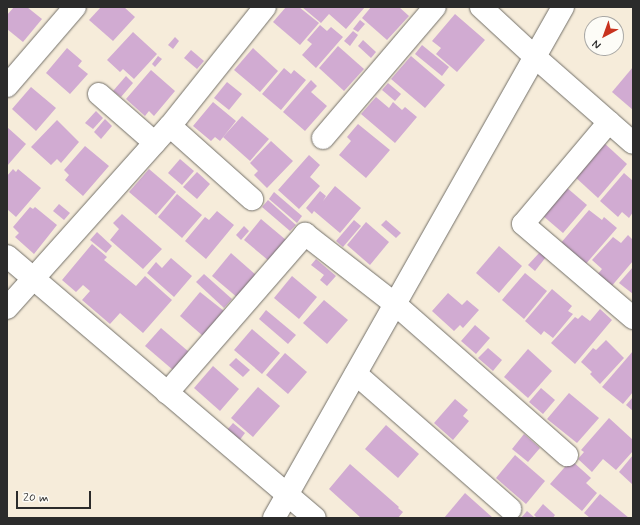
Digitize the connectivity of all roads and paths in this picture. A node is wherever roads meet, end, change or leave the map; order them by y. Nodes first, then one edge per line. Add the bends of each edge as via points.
1 (75, 7) edge
2 (265, 7) edge
3 (435, 7) edge
4 (480, 7) edge
5 (563, 7) edge
6 (534, 57) junction
7 (7, 86) edge
8 (98, 94) dead end
9 (610, 122) junction
10 (170, 126) junction
11 (323, 138) dead end
12 (155, 143) junction
13 (633, 143) edge
14 (252, 199) dead end
15 (7, 256) edge
16 (33, 279) junction
17 (395, 304) junction
18 (7, 308) edge
19 (633, 318) edge
20 (356, 374) junction
21 (167, 392) junction
22 (567, 455) dead end
23 (288, 494) junction
24 (510, 509) dead end
25 (274, 518) edge
26 (314, 518) edge

1 - 7 street
2 - 10 street
3 - 11 street
4 - 6 street
5 - 6 street
6 - 9 street
6 - 17 street
8 - 12 street
9 - 13 street
9 - 19 street via 523,224
10 - 12 street
10 - 14 street
12 - 16 street
15 - 16 street
16 - 18 street
16 - 21 street
17 - 20 street
17 - 21 street via 305,234
17 - 22 street
20 - 23 street
20 - 24 street
21 - 23 street
23 - 25 street
23 - 26 street

